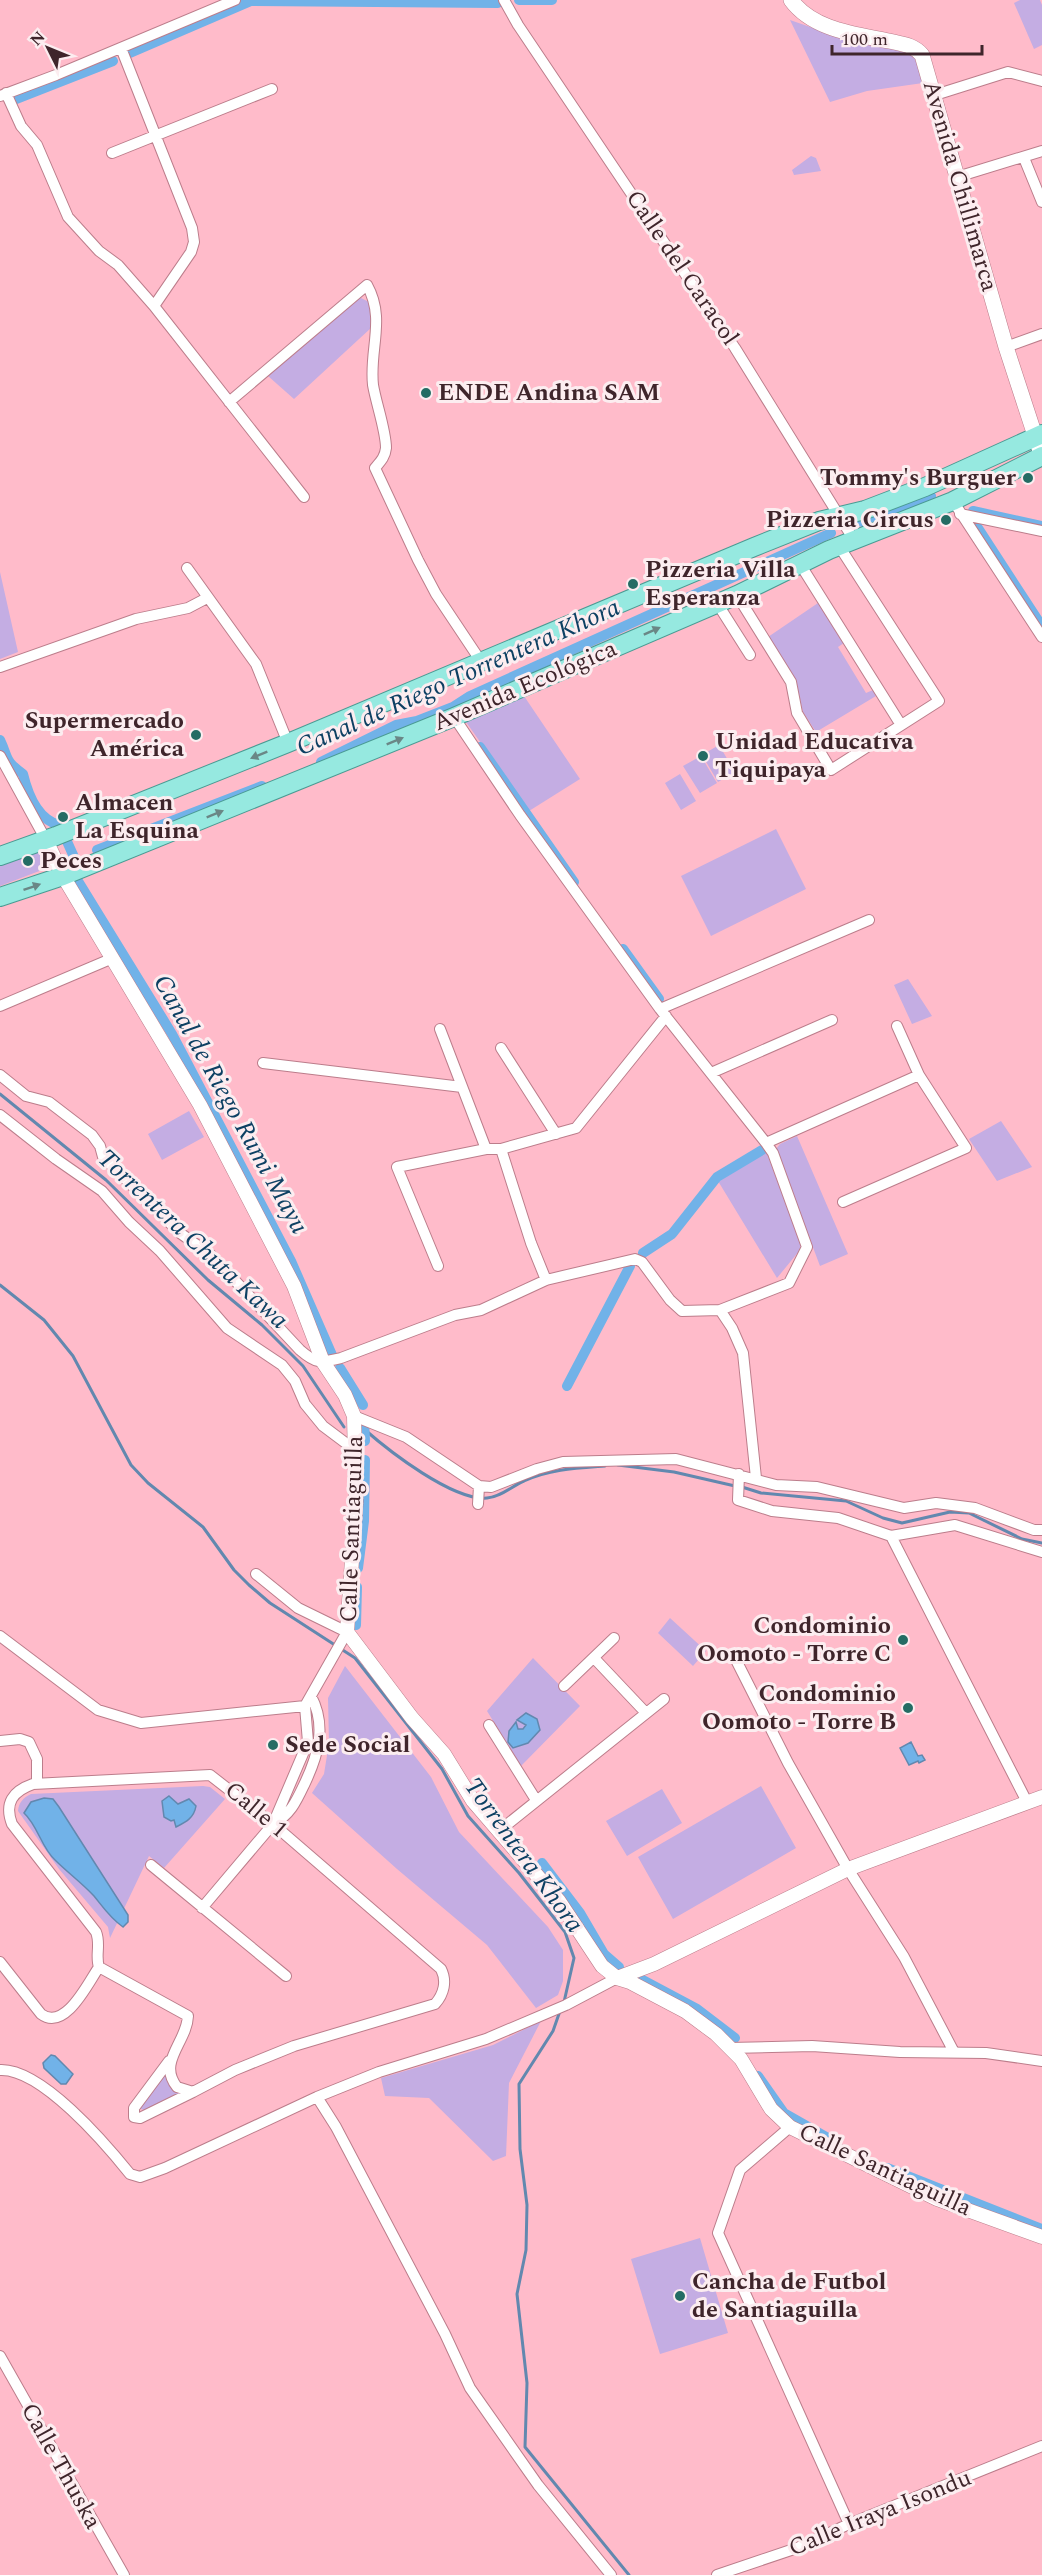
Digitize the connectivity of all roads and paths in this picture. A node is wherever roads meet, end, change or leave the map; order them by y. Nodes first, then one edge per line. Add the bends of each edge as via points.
1 (235, 0) edge
2 (504, 0) edge
3 (791, 0) edge
4 (121, 48) junction
5 (1042, 81) edge
6 (272, 89) dead end
7 (3, 95) edge
8 (935, 95) junction
9 (155, 136) junction
10 (1042, 151) edge
11 (111, 153) dead end
12 (1024, 158) junction
13 (957, 177) junction
14 (1042, 202) edge
15 (154, 306) junction
16 (1042, 334) edge
17 (1006, 347) junction
18 (229, 402) junction
19 (1038, 436) edge
20 (1042, 456) edge
21 (304, 497) dead end
22 (956, 507) junction
23 (837, 516) junction
24 (1042, 531) edge
25 (846, 543) junction
26 (800, 564) junction
27 (188, 568) dead end
28 (737, 595) junction
29 (207, 598) junction
30 (717, 603) junction
31 (1042, 637) edge
32 (750, 655) dead end
33 (482, 663) junction
34 (0, 668) edge
35 (454, 717) junction
36 (901, 725) junction
37 (288, 743) junction
38 (0, 756) edge
39 (46, 840) junction
40 (0, 856) edge
41 (63, 876) junction
42 (0, 897) edge
43 (869, 920) dead end
44 (113, 958) junction
45 (0, 1006) edge
46 (663, 1013) junction
47 (832, 1020) dead end
48 (897, 1026) dead end
49 (440, 1029) dead end
50 (501, 1048) dead end
51 (263, 1063) dead end
52 (711, 1073) junction
53 (919, 1075) junction
54 (0, 1076) edge
55 (462, 1086) junction
56 (0, 1115) edge
57 (556, 1134) junction
58 (766, 1143) junction
59 (486, 1149) junction
60 (501, 1149) junction
61 (843, 1202) dead end
62 (438, 1266) dead end
63 (546, 1280) junction
64 (720, 1310) junction
65 (323, 1362) junction
66 (355, 1422) junction
67 (355, 1447) junction
68 (739, 1474) junction
69 (756, 1478) junction
70 (1042, 1530) edge
71 (891, 1536) junction
72 (1042, 1552) edge
73 (256, 1574) dead end
74 (346, 1635) junction
75 (0, 1636) edge
76 (614, 1638) dead end
77 (734, 1654) dead end
78 (594, 1658) junction
79 (564, 1686) dead end
80 (664, 1699) dead end
81 (308, 1701) junction
82 (646, 1713) junction
83 (489, 1725) dead end
84 (0, 1742) edge
85 (37, 1784) junction
86 (290, 1786) junction
87 (301, 1791) junction
88 (1042, 1797) edge
89 (537, 1800) junction
90 (1027, 1802) junction
91 (273, 1824) junction
92 (499, 1831) junction
93 (151, 1865) dead end
94 (848, 1869) junction
95 (202, 1908) junction
96 (0, 1962) edge
97 (99, 1967) junction
98 (286, 1976) dead end
99 (617, 1978) junction
100 (730, 2048) junction
101 (954, 2052) junction
102 (170, 2060) junction
103 (1042, 2061) edge
104 (0, 2070) edge
105 (193, 2092) junction
106 (317, 2097) junction
107 (790, 2127) junction
108 (1042, 2237) edge
109 (0, 2356) edge
110 (1042, 2446) edge
111 (849, 2524) junction
112 (123, 2575) edge
113 (611, 2575) edge
114 (717, 2575) edge

1 - 4 street
2 - 23 street, Calle del Caracol via 735,348
3 - 8 main road, Avenida Chillimarca via 813,21 914,47 922,55
4 - 7 street
4 - 9 street
5 - 8 street via 1008,72
6 - 9 street
7 - 15 street via 36,145 68,217
8 - 13 main road, Avenida Chillimarca
9 - 11 street
9 - 15 street via 194,242
10 - 12 street
12 - 13 street
12 - 14 street
13 - 17 main road, Avenida Chillimarca
15 - 18 street
16 - 17 street
17 - 19 main road, Avenida Chillimarca
18 - 21 street
18 - 33 street via 367,285 377,313 373,382 386,447 384,459 375,468 423,568
19 - 20 main road, Avenida Chillimarca
19 - 23 main road, Avenida Ecológica via 925,487 865,510
20 - 22 main road, Avenida Ecológica
22 - 24 street
22 - 25 main road, Avenida Ecológica
22 - 31 street
23 - 25 street, Calle del Caracol
23 - 33 main road, Avenida Ecológica via 754,547
25 - 26 main road, Avenida Ecológica
25 - 36 street, Calle del Caracol via 939,701
26 - 28 main road, Avenida Ecológica
26 - 36 street
27 - 29 street
28 - 30 main road, Avenida Ecológica
28 - 36 street via 791,682 797,713 831,770
29 - 34 street via 188,608 136,619
29 - 37 street via 256,664
30 - 32 street
35 -> 30 main road, Avenida Ecológica
33 - 37 main road, Avenida Ecológica
41 -> 35 main road, Avenida Ecológica
35 - 46 street
37 -> 39 main road, Avenida Ecológica
38 - 39 street
39 - 40 main road, Avenida Ecológica
39 - 41 street, Calle Santiaguilla
42 -> 41 main road, Avenida Ecológica
41 - 44 street, Calle Santiaguilla
43 - 46 street
44 - 45 street
44 - 65 street, Calle Santiaguilla via 200,1105 294,1286
46 - 52 street
46 - 57 street via 576,1128
47 - 52 street
48 - 53 street
49 - 55 street
50 - 57 street
51 - 55 street
52 - 58 street
53 - 58 street
53 - 61 street via 966,1148
54 - 65 street via 26,1096 49,1102 92,1135 103,1157 139,1194 180,1233 211,1255 300,1350 313,1361
55 - 59 street
56 - 67 street via 102,1191 227,1328 282,1365 323,1426
57 - 60 street
58 - 64 street via 807,1247 789,1283
59 - 60 street
59 - 62 street via 397,1167
60 - 63 street
63 - 64 street via 634,1259 642,1262 682,1311
63 - 65 street via 481,1310 454,1315
64 - 69 street via 742,1353
65 - 66 street, Calle Santiaguilla via 345,1395
66 - 67 street, Calle Santiaguilla
66 - 68 street via 406,1437 479,1495 491,1487 563,1462 676,1460
67 - 74 street, Calle Santiaguilla via 356,1502
68 - 69 street
68 - 71 street via 738,1500 772,1511 838,1518
69 - 70 street via 776,1485 817,1487 904,1508 936,1503 975,1508
71 - 72 street via 955,1525
71 - 90 street
73 - 74 street via 298,1608
74 - 81 street
74 - 92 street, Calle Santiaguilla via 444,1754 473,1801
75 - 81 street via 98,1710 141,1722
76 - 78 street
77 - 94 street via 788,1763
78 - 79 street
78 - 82 street
80 - 82 street
81 - 86 street via 308,1742
81 - 87 street via 317,1708 320,1736 318,1752
82 - 89 street
83 - 89 street
84 - 85 street via 29,1742 37,1759
85 - 91 street, Calle 1 via 210,1774
85 - 97 street, Calle 1 via 15,1793 8,1814 96,1932
86 - 87 street
86 - 91 street
87 - 91 street via 283,1819
88 - 90 street
89 - 92 street
90 - 94 street
91 - 95 street
91 - 105 street, Calle 1 via 441,1969 441,1997 435,2004 294,2046
92 - 99 street, Calle Santiaguilla via 559,1901 592,1954
93 - 95 street
94 - 99 street via 654,1964
94 - 101 street via 904,1957
95 - 98 street
96 - 97 street via 41,2014 55,2019 76,2003
97 - 102 street, Calle 1 via 188,2016
99 - 100 street, Calle Santiaguilla via 685,2011
99 - 106 street via 486,2039 379,2072
100 - 101 street via 812,2046
100 - 107 street, Calle Santiaguilla via 749,2070 771,2109
101 - 103 street
102 - 105 street via 171,2079
102 - 105 street, Calle 1 via 134,2108 134,2117 140,2118
104 - 106 street via 21,2074 55,2095 130,2174 140,2177
106 - 113 street via 445,2334 470,2388 538,2485
107 - 108 street, Calle Santiaguilla via 927,2194
107 - 111 street via 740,2170 718,2233
109 - 112 street, Calle Thuska
110 - 111 street, Calle Iraya Isondu
111 - 114 street, Calle Iraya Isondu via 797,2548

